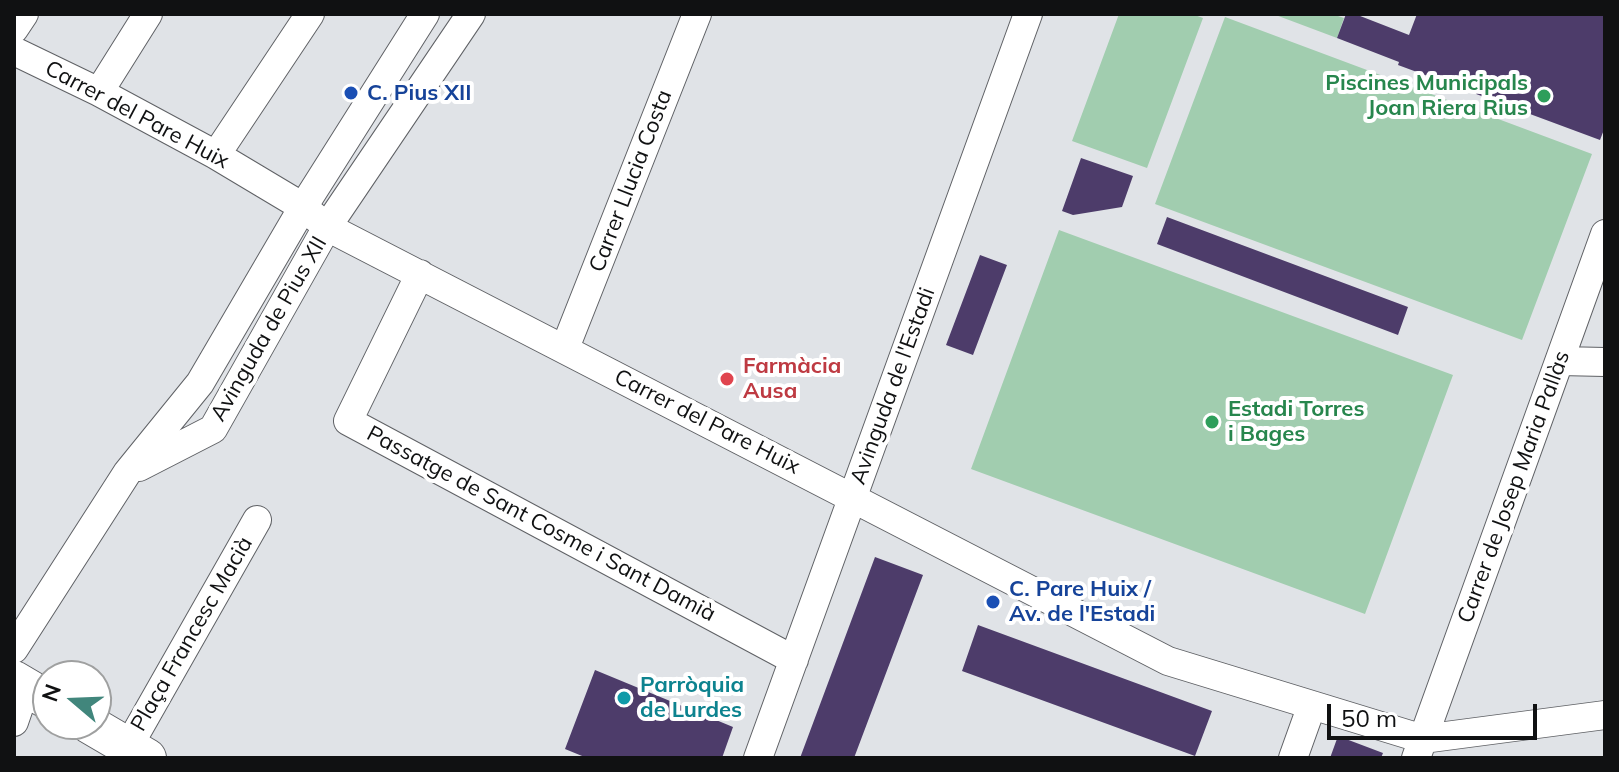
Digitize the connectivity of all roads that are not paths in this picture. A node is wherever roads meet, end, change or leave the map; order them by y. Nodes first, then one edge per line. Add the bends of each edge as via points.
1 (24, 14) edge
2 (148, 14) edge
3 (310, 14) edge
4 (425, 14) edge
5 (471, 14) edge
6 (697, 14) edge
7 (1026, 15) edge
8 (14, 29) edge
9 (14, 51) edge
10 (99, 92) junction
11 (216, 155) junction
12 (303, 207) junction
13 (327, 227) junction
14 (1605, 234) edge
15 (420, 274) junction
16 (565, 348) junction
17 (1560, 361) junction
18 (1605, 362) edge
19 (127, 473) junction
20 (853, 498) junction
21 (257, 520) dead end
22 (14, 649) edge
23 (794, 660) junction
24 (1312, 705) junction
25 (1605, 715) edge
26 (112, 737) edge
27 (1420, 749) edge
28 (137, 752) edge
29 (758, 758) edge
30 (1293, 758) edge

1 - 8 street
2 - 10 street
3 - 11 street
4 - 12 street, Avinguda de Pius XII
5 - 13 street, Avinguda de Pius XII
6 - 16 street, Carrer Llucia Costa
7 - 20 street, Avinguda de l'Estadi
9 - 10 street, Carrer del Pare Huix
10 - 11 street, Carrer del Pare Huix
11 - 12 street, Carrer del Pare Huix
12 - 13 street, Carrer del Pare Huix
12 - 19 street, Avinguda de Pius XII via 200,383
13 - 15 street, Carrer del Pare Huix
13 - 19 street, Avinguda de Pius XII via 213,429
14 - 17 street, Carrer de Josep Maria Pallàs
15 - 16 street, Carrer del Pare Huix
15 - 23 street, Passatge de Sant Cosme i Sant Damià via 348,421
16 - 20 street, Carrer del Pare Huix
17 - 18 street
17 - 27 street, Carrer de Josep Maria Pallàs
19 - 22 street
20 - 23 street, Avinguda de l'Estadi
20 - 24 street, Carrer del Pare Huix via 1168,661
21 - 28 street, Plaça Francesc Macià
23 - 29 street, Avinguda de l'Estadi
24 - 27 street, Carrer del Pare Huix
24 - 30 street
25 - 27 street
26 - 28 street

